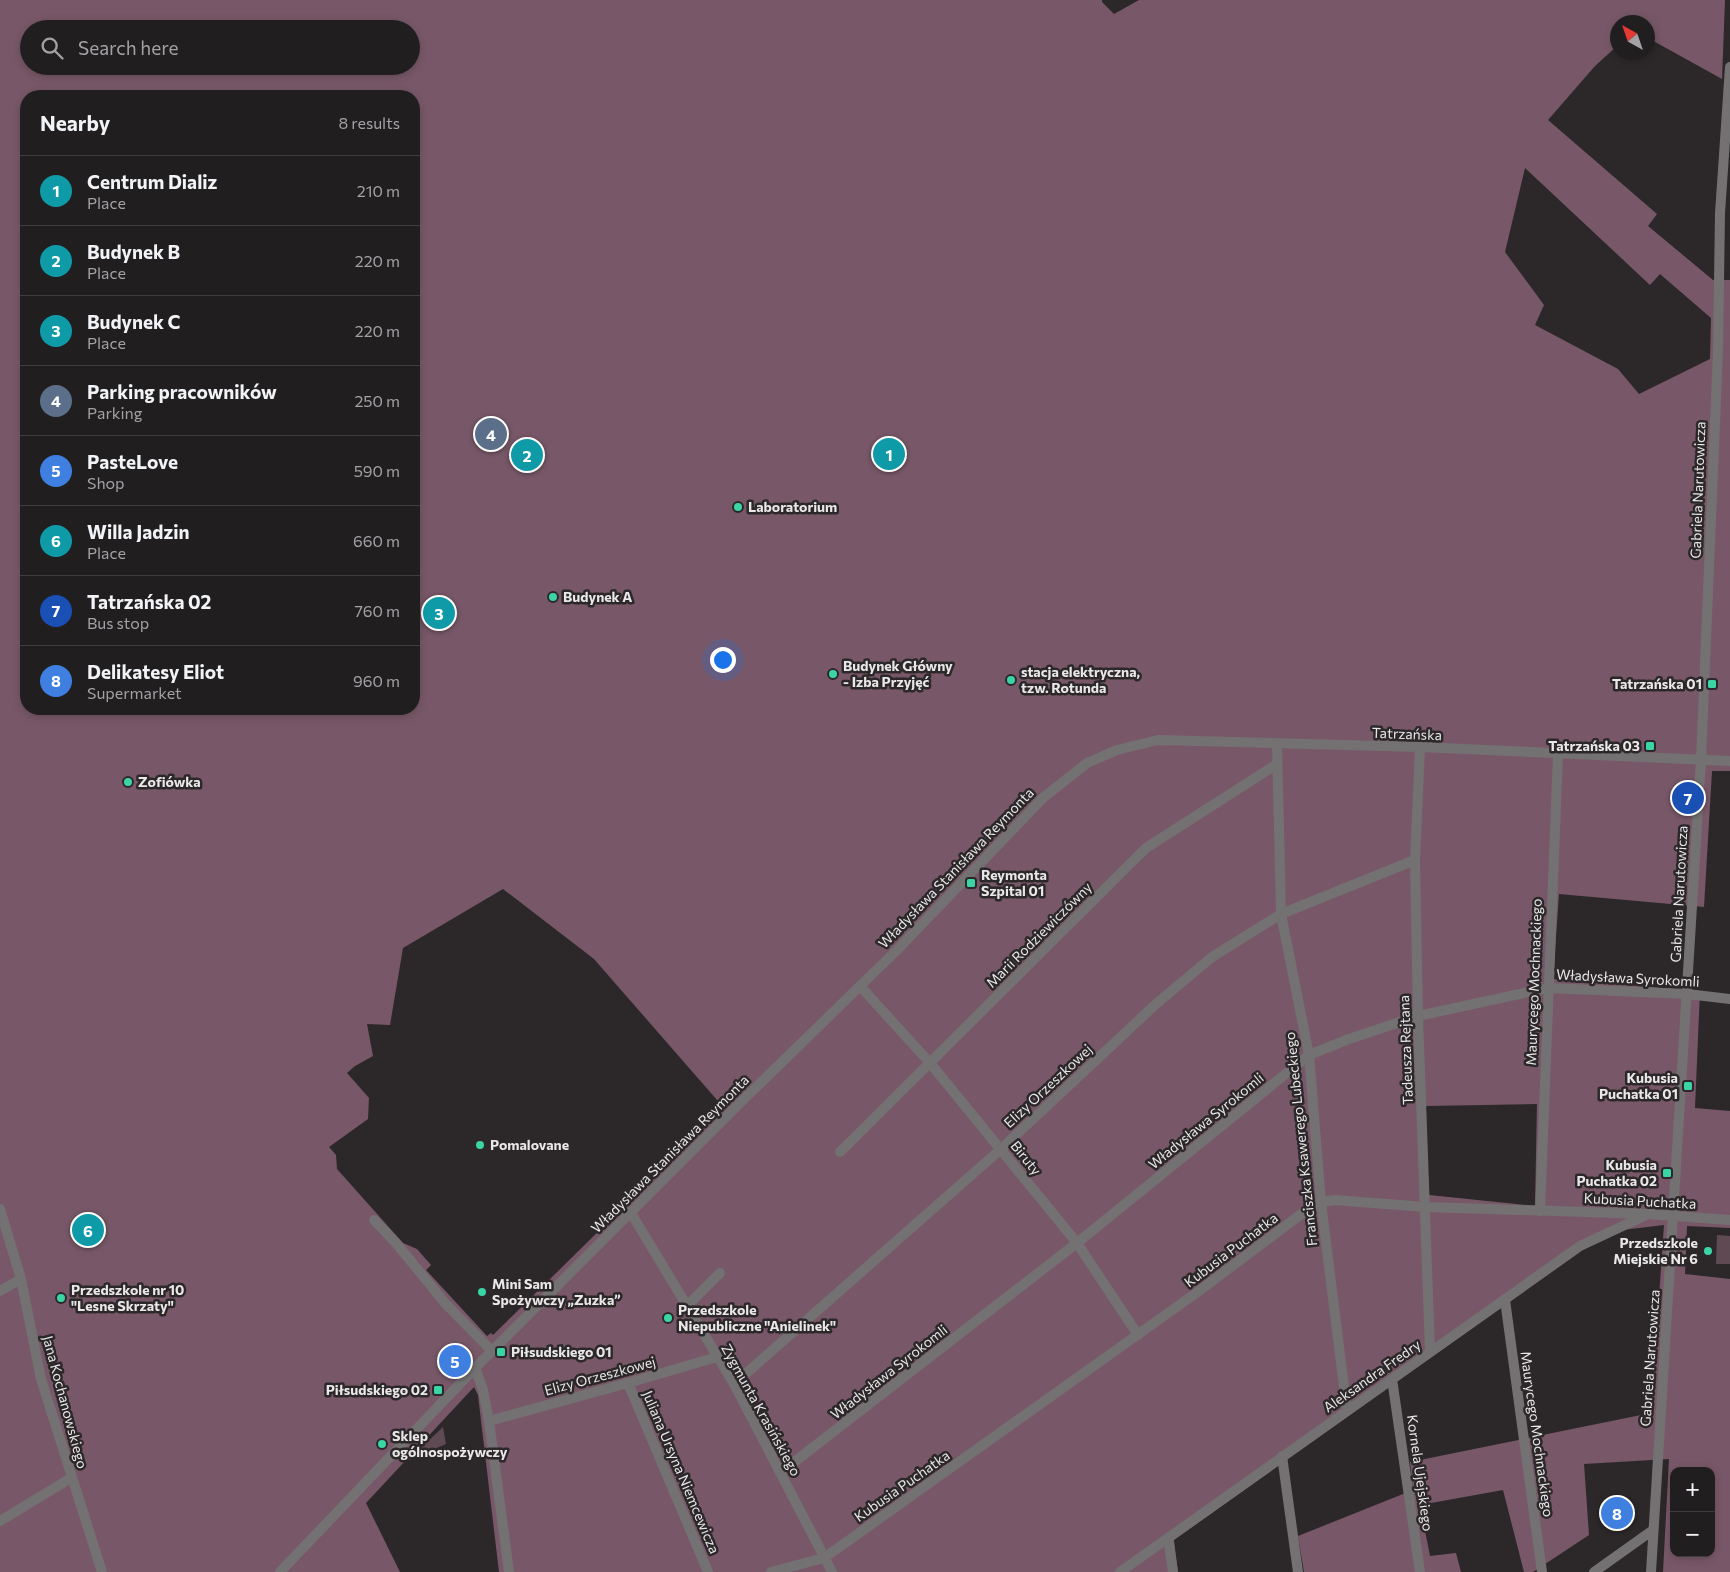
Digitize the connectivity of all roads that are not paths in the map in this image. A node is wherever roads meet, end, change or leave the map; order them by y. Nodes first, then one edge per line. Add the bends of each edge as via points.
1 (1730, 67) edge
2 (1725, 213) edge
3 (1277, 744) junction
4 (1420, 747) junction
5 (1558, 754) junction
6 (1701, 760) junction
7 (1730, 761) edge
8 (1087, 764) joint
9 (1277, 764) junction
10 (1415, 860) junction
11 (1281, 914) junction
12 (860, 986) junction
13 (1548, 988) junction
14 (1687, 994) junction
15 (1730, 999) edge
16 (1418, 1016) junction
17 (1308, 1055) junction
18 (930, 1063) junction
19 (1001, 1149) junction
20 (840, 1152) dead end
21 (1321, 1202) junction
22 (1426, 1207) junction
23 (0, 1209) edge
24 (1540, 1211) junction
25 (631, 1213) junction
26 (1648, 1214) junction
27 (1673, 1216) junction
28 (374, 1220) dead end
29 (1730, 1220) edge
30 (1078, 1243) junction
31 (720, 1273) dead end
32 (21, 1279) junction
33 (0, 1291) edge
34 (1505, 1300) junction
35 (687, 1306) junction
36 (1138, 1335) junction
37 (492, 1351) junction
38 (1430, 1352) junction
39 (717, 1357) junction
40 (475, 1368) junction
41 (1392, 1379) junction
42 (628, 1384) junction
43 (734, 1384) junction
44 (1347, 1411) junction
45 (490, 1420) junction
46 (1282, 1456) junction
47 (780, 1473) junction
48 (71, 1478) junction
49 (0, 1521) edge
50 (1653, 1530) junction
51 (1168, 1538) junction
52 (824, 1558) junction
53 (293, 1567) edge
54 (102, 1572) edge
55 (280, 1572) edge
56 (509, 1572) edge
57 (708, 1572) edge
58 (771, 1572) edge
59 (832, 1572) edge
60 (1120, 1572) edge
61 (1173, 1572) edge
62 (1298, 1572) edge
63 (1420, 1572) edge
64 (1542, 1572) edge
65 (1594, 1572) edge
66 (1651, 1572) edge

1 - 2 street, Gabriela Narutowicza
2 - 6 street, Gabriela Narutowicza
3 - 4 street, Tatrzańska
3 - 8 street, Tatrzańska via 1158,740 1117,750
3 - 9 street, Franciszka Ksawerego Lubeckiego
4 - 5 street, Tatrzańska
4 - 10 street, Tadeusza Rejtana
5 - 6 street, Tatrzańska
5 - 13 street, Maurycego Mochnackiego
6 - 7 street, Tatrzańska
6 - 14 street, Gabriela Narutowicza
8 - 12 street, Władysława Stanisława Reymonta via 1044,797
9 - 11 street, Franciszka Ksawerego Lubeckiego
9 - 18 street, Marii Rodziewiczówny via 1146,848
10 - 11 street, Elizy Orzeszkowej
10 - 16 street, Tadeusza Rejtana
11 - 17 street, Franciszka Ksawerego Lubeckiego
11 - 19 street, Elizy Orzeszkowej via 1212,957 1156,1004
12 - 18 street, Biruty
12 - 25 street, Władysława Stanisława Reymonta
13 - 14 street, Władysława Syrokomli
13 - 16 street, Władysława Syrokomli
13 - 24 street, Maurycego Mochnackiego
14 - 15 street, Władysława Syrokomli
14 - 27 street, Gabriela Narutowicza
16 - 17 street, Władysława Syrokomli
16 - 22 street, Tadeusza Rejtana
17 - 21 street, Franciszka Ksawerego Lubeckiego
17 - 30 street, Władysława Syrokomli
18 - 19 street, Biruty
18 - 20 street, Marii Rodziewiczówny
19 - 30 street, Biruty
19 - 43 street, Elizy Orzeszkowej
21 - 22 street, Kubusia Puchatka via 1334,1200
21 - 36 street, Kubusia Puchatka
21 - 44 street, Franciszka Ksawerego Lubeckiego
22 - 24 street, Kubusia Puchatka
22 - 38 street, Tadeusza Rejtana
23 - 32 street, Jana Kochanowskiego
24 - 26 street, Kubusia Puchatka
25 - 35 street, Zygmunta Krasińskiego
25 - 37 street, Władysława Stanisława Reymonta
26 - 27 street, Kubusia Puchatka
26 - 34 street, Aleksandra Fredry via 1580,1246
27 - 29 street, Kubusia Puchatka
27 - 50 street, Gabriela Narutowicza
28 - 37 street via 445,1303
30 - 36 street, Biruty
30 - 47 street, Władysława Syrokomli
31 - 35 street
32 - 33 street
32 - 48 street, Jana Kochanowskiego via 41,1379
34 - 38 street, Aleksandra Fredry
34 - 64 street, Maurycego Mochnackiego
35 - 39 street, Zygmunta Krasińskiego
36 - 52 street, Kubusia Puchatka
37 - 40 street, Władysława Stanisława Reymonta
38 - 41 street, Aleksandra Fredry
39 - 42 street, Elizy Orzeszkowej
39 - 43 street, Zygmunta Krasińskiego
40 - 45 street
40 - 53 street, Władysława Stanisława Reymonta
41 - 44 street, Aleksandra Fredry
41 - 63 street, Kornela Ujejskiego
42 - 45 street, Elizy Orzeszkowej
42 - 57 street, Juliana Ursyna Niemcewicza
43 - 47 street, Zygmunta Krasińskiego
44 - 46 street, Aleksandra Fredry
45 - 56 street
46 - 51 street, Aleksandra Fredry
46 - 62 street
47 - 52 street, Zygmunta Krasińskiego
48 - 49 street
48 - 54 street, Jana Kochanowskiego
50 - 65 street
50 - 66 street, Gabriela Narutowicza
51 - 60 street, Aleksandra Fredry
51 - 61 street
52 - 58 street
52 - 59 street, Zygmunta Krasińskiego
53 - 55 street, Władysława Stanisława Reymonta

